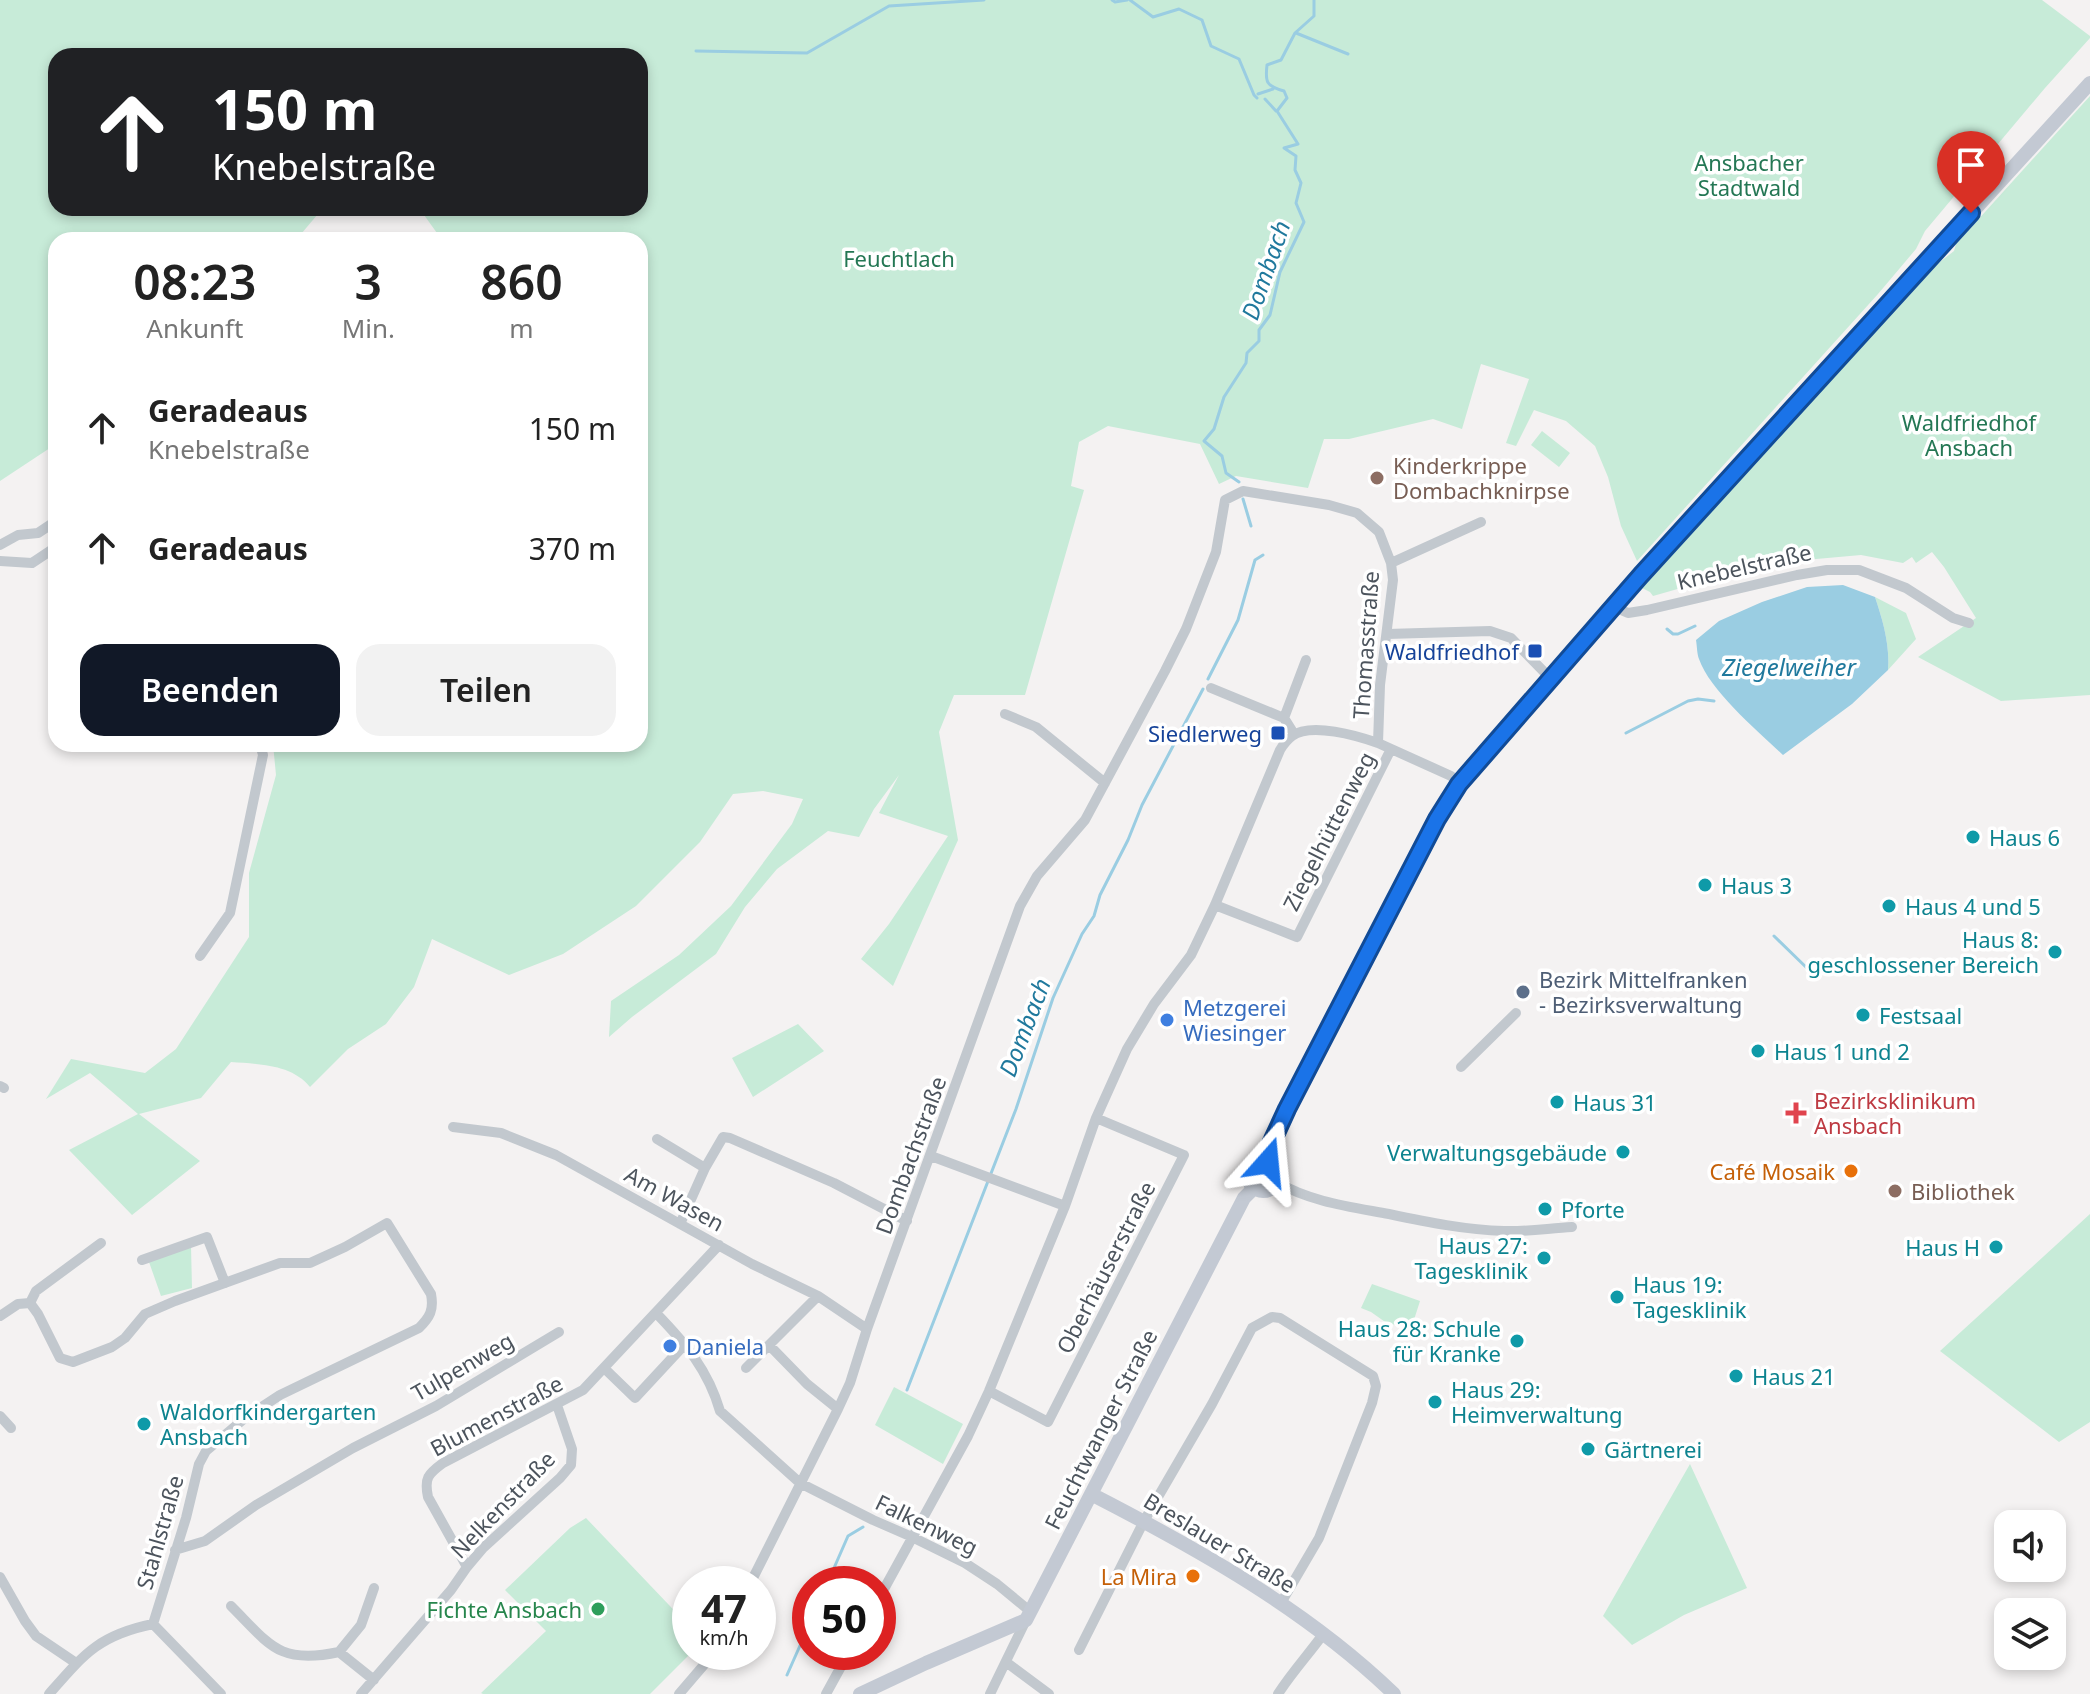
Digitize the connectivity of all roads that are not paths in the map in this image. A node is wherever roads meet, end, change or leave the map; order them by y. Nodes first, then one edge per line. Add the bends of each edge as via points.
1 (2090, 83) edge
2 (1225, 500) joint
3 (1481, 522) dead end
4 (48, 526) edge
5 (0, 545) edge
6 (48, 552) edge
7 (0, 561) edge
8 (1391, 563) junction
9 (1614, 607) junction
10 (1969, 623) dead end
11 (1387, 634) junction
12 (1306, 660) dead end
13 (1551, 679) junction
14 (1211, 688) dead end
15 (1005, 714) dead end
16 (1284, 718) junction
17 (1294, 734) junction
18 (1378, 743) junction
19 (1391, 749) junction
20 (262, 752) edge
21 (1105, 783) junction
22 (1459, 784) junction
23 (1215, 905) junction
24 (200, 956) dead end
25 (1516, 1013) dead end
26 (1461, 1067) dead end
27 (1096, 1118) junction
28 (453, 1127) dead end
29 (657, 1139) dead end
30 (931, 1156) junction
31 (1268, 1162) junction
32 (705, 1168) junction
33 (1277, 1182) junction
34 (1254, 1188) junction
35 (1065, 1206) junction
36 (907, 1221) junction
37 (680, 1224) junction
38 (1572, 1227) dead end
39 (101, 1243) dead end
40 (719, 1245) junction
41 (142, 1260) dead end
42 (225, 1283) junction
43 (818, 1296) junction
44 (30, 1303) junction
45 (656, 1313) junction
46 (0, 1316) edge
47 (867, 1329) junction
48 (559, 1332) dead end
49 (686, 1343) junction
50 (769, 1345) junction
51 (604, 1368) junction
52 (746, 1368) dead end
53 (989, 1391) junction
54 (557, 1405) junction
55 (838, 1409) junction
56 (0, 1416) edge
57 (11, 1428) dead end
58 (800, 1483) junction
59 (1091, 1494) junction
60 (1144, 1521) junction
61 (912, 1537) junction
62 (175, 1550) junction
63 (758, 1566) edge
64 (467, 1567) junction
65 (896, 1567) edge
66 (0, 1577) edge
67 (374, 1588) dead end
68 (1281, 1603) junction
69 (231, 1606) dead end
70 (1028, 1616) junction
71 (153, 1624) junction
72 (1324, 1633) junction
73 (1079, 1650) dead end
74 (339, 1652) junction
75 (1006, 1662) junction
76 (76, 1663) junction
77 (700, 1670) edge
78 (839, 1670) edge
79 (374, 1680) junction
80 (49, 1694) edge
81 (221, 1694) edge
82 (361, 1694) edge
83 (679, 1694) edge
84 (826, 1694) edge
85 (860, 1694) edge
86 (990, 1694) edge
87 (1049, 1694) edge
88 (1278, 1694) edge
89 (1394, 1694) edge

1 - 9 main road, Knebelstraße
2 - 8 street, Thomasstraße via 1243,491 1357,513 1379,532
2 - 21 street, Dombachstraße via 1216,552 1186,629
3 - 8 street
4 - 5 street
6 - 7 street via 32,563
8 - 11 street, Thomasstraße
9 - 10 street, Knebelstraße via 1628,613 1797,575 1859,570 1906,588
9 - 13 main road, Knebelstraße
11 - 13 street via 1490,631 1511,638
11 - 18 street, Thomasstraße
12 - 16 street
13 - 22 main road, Knebelstraße
14 - 16 street
15 - 21 street via 1036,727
16 - 17 street
17 - 18 street via 1351,733
17 - 23 street via 1271,766
18 - 19 street, Thomasstraße
19 - 22 street, Thomasstraße
19 - 23 street, Ziegelhüttenweg via 1297,937
20 - 24 street via 230,913
21 - 30 street, Dombachstraße via 1085,820 1037,876 1020,906
22 - 31 main road, Knebelstraße via 1287,1109
23 - 27 street via 1191,955 1127,1049
25 - 26 street
27 - 35 street
27 - 53 street, Oberhäuserstraße via 1184,1155 1048,1422
28 - 37 street, Am Wasen via 501,1133 556,1155
29 - 32 street
30 - 35 street
30 - 36 street, Dombachstraße
31 - 33 main road via 1278,1172
31 - 34 main road via 1250,1170
32 - 36 street via 723,1137 730,1138
32 - 37 street
33 - 34 main road via 1270,1190
33 - 38 street via 1323,1200 1473,1229
34 - 59 main road, Feuchtwanger Straße via 1244,1198
35 - 53 street
36 - 47 street, Dombachstraße
37 - 40 street, Am Wasen
39 - 44 street via 36,1291
40 - 43 street, Am Wasen
40 - 45 street, Blumenstraße
41 - 42 street via 207,1237
42 - 44 street via 145,1314 112,1347 73,1362 60,1358
42 - 62 street, Stahlstraße via 280,1263 310,1263 387,1223 431,1294 433,1306 419,1328 280,1395 206,1451
43 - 47 street, Am Wasen
43 - 50 street
44 - 46 street
45 - 49 street, Falkenweg
45 - 51 street, Blumenstraße
47 - 55 street, Dombachstraße
48 - 62 street, Tulpenweg via 436,1406 340,1455 205,1541
49 - 51 street via 635,1398
49 - 58 street, Falkenweg via 705,1372 720,1411
50 - 52 street
50 - 55 street
51 - 54 street, Blumenstraße via 583,1390
53 - 61 street
54 - 64 street, Nelkenstraße via 572,1449 571,1465
54 - 64 street, Blumenstraße via 429,1473 428,1497
55 - 58 street, Dombachstraße
56 - 57 street
58 - 61 street, Falkenweg
58 - 63 street, Dombachstraße
59 - 60 main road, Breslauer Straße
59 - 70 main road, Feuchtwanger Straße
60 - 68 main road, Breslauer Straße
60 - 68 street via 1252,1328 1280,1318 1373,1376 1376,1386 1319,1538
60 - 73 street
61 - 65 street
61 - 70 street, Falkenweg via 997,1584
62 - 71 street, Stahlstraße
64 - 79 street, Nelkenstraße
66 - 76 street via 36,1636
67 - 74 street via 361,1625
68 - 72 main road, Breslauer Straße
69 - 74 street via 272,1646 295,1656
70 - 75 street, Feuchtwanger Straße
70 - 85 main road
71 - 76 street, Stahlstraße via 98,1644
71 - 81 street, Stahlstraße
72 - 88 street
72 - 89 main road, Breslauer Straße
74 - 79 street
75 - 86 street, Feuchtwanger Straße
75 - 87 street
76 - 80 street, Stahlstraße
77 - 83 street
78 - 84 street
79 - 82 street, Nelkenstraße

